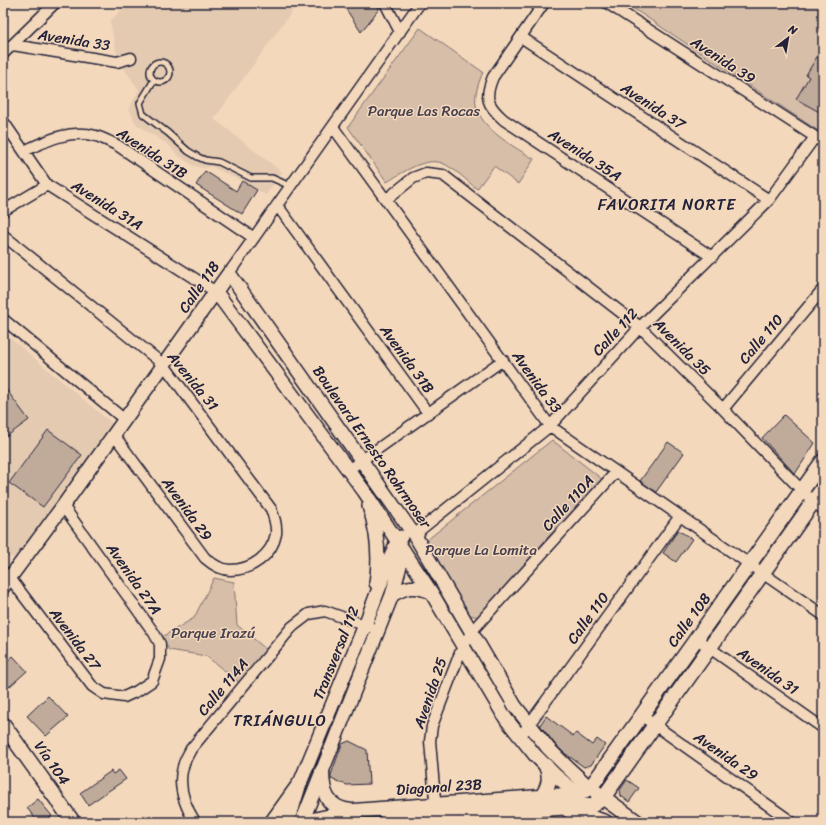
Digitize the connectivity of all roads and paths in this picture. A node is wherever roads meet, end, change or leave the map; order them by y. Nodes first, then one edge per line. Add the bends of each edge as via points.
1 (55, 3) edge
2 (385, 3) edge
3 (420, 3) edge
4 (544, 3) edge
5 (607, 3) edge
6 (400, 32) junction
7 (521, 37) junction
8 (13, 45) junction
9 (3, 54) edge
10 (131, 58) dead end
11 (154, 80) junction
12 (3, 121) edge
13 (333, 126) junction
14 (819, 140) edge
15 (24, 151) junction
16 (47, 185) junction
17 (290, 186) junction
18 (387, 199) junction
19 (769, 200) junction
20 (277, 205) junction
21 (3, 212) edge
22 (3, 235) edge
23 (254, 238) junction
24 (712, 257) junction
25 (228, 273) junction
26 (823, 289) edge
27 (216, 292) junction
28 (3, 319) edge
29 (640, 327) junction
30 (503, 360) junction
31 (164, 364) junction
32 (723, 409) junction
33 (428, 413) junction
34 (124, 420) junction
35 (550, 426) junction
36 (114, 435) junction
37 (361, 461) junction
38 (823, 462) edge
39 (348, 470) junction
40 (616, 472) junction
41 (823, 488) edge
42 (803, 490) junction
43 (364, 491) junction
44 (818, 505) edge
45 (63, 506) junction
46 (680, 516) junction
47 (416, 533) junction
48 (400, 546) junction
49 (750, 564) junction
50 (254, 565) joint
51 (763, 573) junction
52 (5, 579) edge
53 (431, 592) junction
54 (392, 595) junction
55 (373, 604) junction
56 (823, 615) edge
57 (365, 625) junction
58 (378, 630) junction
59 (472, 631) junction
60 (697, 639) junction
61 (464, 646) junction
62 (709, 648) junction
63 (137, 691) joint
64 (642, 716) junction
65 (3, 724) edge
66 (529, 725) junction
67 (655, 725) junction
68 (823, 728) edge
69 (520, 737) junction
70 (546, 766) junction
71 (322, 771) junction
72 (300, 783) junction
73 (584, 791) junction
74 (542, 796) junction
75 (598, 802) junction
76 (436, 804) junction
77 (559, 808) junction
78 (354, 811) junction
79 (68, 820) edge
80 (437, 820) edge
81 (195, 822) edge
82 (272, 822) edge
83 (288, 822) edge
84 (303, 822) edge
85 (385, 822) edge
86 (605, 822) edge
87 (617, 822) edge
88 (637, 822) edge
89 (792, 822) edge

1 - 8 street
2 - 6 street
3 - 6 street, Calle 118
4 - 7 street
5 - 14 street, Avenida 39
6 - 13 street, Calle 118
7 - 19 street, Avenida 37
7 - 24 street, Avenida 35A via 488,88 488,99 492,109 504,120
8 - 9 street
8 - 10 street, Avenida 33 via 117,62
11 - 11 lane via 162,82 168,78 168,65 161,61 151,66 150,74
11 - 17 lane via 140,103 143,114 188,151 205,160 219,162 251,178 272,178
12 - 15 street, Avenida 31A
13 - 17 street, Calle 118
13 - 18 street, Avenida 33
14 - 19 street, Calle 112
15 - 16 street, Avenida 31A
15 - 23 street, Avenida 31B via 53,138 74,133 97,136 117,145
16 - 21 street
16 - 27 street, Avenida 31A
17 - 20 street, Calle 118
18 - 29 street, Avenida 35 via 413,178 426,173 443,175
18 - 30 street, Avenida 33
19 - 24 street, Calle 112
20 - 23 street, Calle 118
20 - 33 street, Avenida 31B
22 - 31 street, Avenida 31
23 - 25 street, Calle 118
24 - 29 street, Calle 112
25 - 27 street, Calle 118
25 - 37 street, Boulevard Ernesto Rohrmoser
26 - 32 street, Calle 110
27 - 31 street, Calle 118
27 - 39 street, Boulevard Ernesto Rohrmoser
28 - 34 street
29 - 32 street, Avenida 35
29 - 35 street, Calle 112
30 - 33 street
30 - 35 street, Avenida 33
31 - 34 street, Calle 118
31 - 50 street, Avenida 31 via 271,509 276,533 272,546
32 - 42 street, Avenida 35
33 - 37 street
34 - 36 street, Calle 118
35 - 40 street, Avenida 33
35 - 47 street, Calle 112
36 - 45 street, Calle 118
36 - 50 street, Avenida 29 via 205,558 216,566 229,570
37 - 39 street
37 - 47 street, Boulevard Ernesto Rohrmoser
38 - 42 main road, Calle 108
39 - 43 street, Boulevard Ernesto Rohrmoser
40 - 46 street, Avenida 33
40 - 59 street, Calle 110A
41 - 44 main road
42 - 44 street, Avenida 35
42 - 49 main road, Calle 108
43 - 48 street, Boulevard Ernesto Rohrmoser
43 - 55 street via 376,535 378,558
44 - 51 main road
45 - 52 street, Calle 118
45 - 63 street, Avenida 27A via 160,644 160,659 152,681
46 - 49 street, Avenida 33
46 - 66 street, Calle 110
47 - 48 street, Calle 112
47 - 59 street, Boulevard Ernesto Rohrmoser
48 - 53 street, Boulevard Ernesto Rohrmoser
48 - 54 street, Transversal 112
48 - 55 street, Transversal 112
49 - 51 street, Avenida 33
49 - 60 main road, Calle 108
51 - 56 street, Avenida 33
51 - 62 main road
52 - 63 street, Avenida 27 via 92,686 104,694 124,697
53 - 54 street via 411,587
53 - 61 street, Boulevard Ernesto Rohrmoser
54 - 58 street, Transversal 112
55 - 57 street, Transversal 112
57 - 58 street, Calle 114A
57 - 72 street, Transversal 112
57 - 81 street, Calle 114A via 325,611 309,614 292,627 191,749 183,767 181,792 187,810
58 - 71 street, Transversal 112
59 - 61 street, Calle 110A
59 - 66 street, Boulevard Ernesto Rohrmoser via 515,706
60 - 62 street, Avenida 31
60 - 64 main road, Calle 108
61 - 69 street, Boulevard Ernesto Rohrmoser via 506,719
61 - 76 street, Avenida 25 via 432,726 430,741
62 - 67 main road
62 - 68 street, Avenida 31
64 - 67 street, Avenida 29
64 - 73 main road, Calle 108
65 - 79 main road, Vía 104
66 - 69 street, Calle 110
66 - 73 street, Boulevard Ernesto Rohrmoser
67 - 75 main road
67 - 89 street, Avenida 29
69 - 70 street, Boulevard Ernesto Rohrmoser
70 - 73 street, Boulevard Ernesto Rohrmoser
70 - 74 main road via 549,782
71 - 78 main road via 324,794 332,804 342,810
71 - 84 street, Transversal 112
72 - 82 main road
72 - 83 street, Transversal 112
73 - 74 main road, Diagonal 23B
73 - 75 main road, Boulevard Ernesto Rohrmoser
74 - 76 main road, Diagonal 23B
75 - 77 main road, Diagonal 23B
75 - 87 main road, Boulevard Ernesto Rohrmoser
75 - 88 main road, Boulevard Ernesto Rohrmoser
76 - 78 main road, Diagonal 23B
76 - 80 street, Avenida 25
77 - 80 main road, Diagonal 23B
77 - 86 main road
78 - 84 main road, Diagonal 23B
80 - 85 main road, Diagonal 23B

